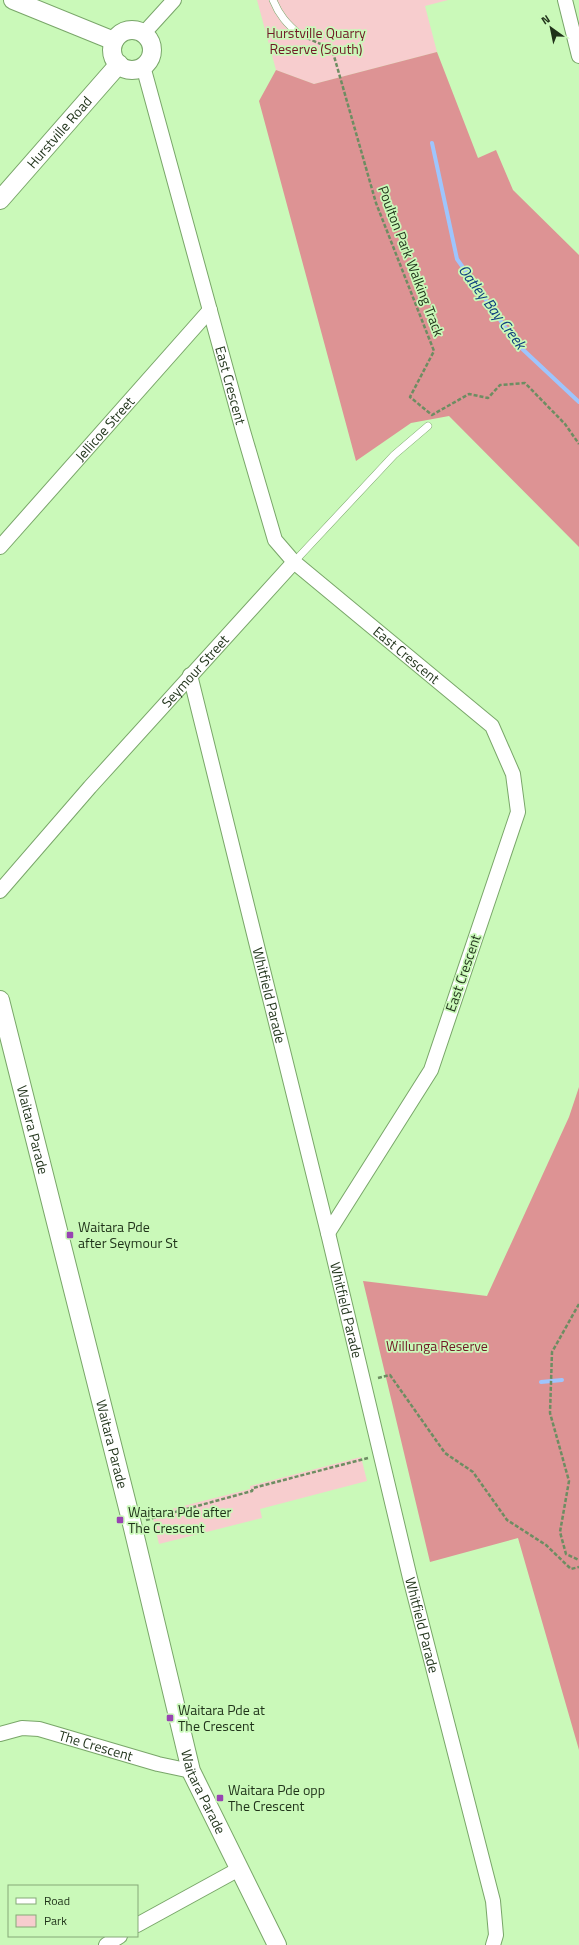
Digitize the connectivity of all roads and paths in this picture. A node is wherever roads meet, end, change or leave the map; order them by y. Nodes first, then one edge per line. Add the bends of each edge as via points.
1 (13, 0) edge
2 (174, 0) edge
3 (273, 0) edge
4 (565, 0) edge
5 (144, 33) junction
6 (299, 34) joint
7 (114, 41) junction
8 (579, 56) edge
9 (119, 64) junction
10 (144, 66) junction
11 (0, 200) edge
12 (210, 310) junction
13 (428, 426) dead end
14 (579, 444) edge
15 (0, 547) edge
16 (294, 562) junction
17 (190, 675) junction
18 (0, 891) edge
19 (0, 1000) edge
20 (328, 1233) junction
21 (579, 1304) edge
22 (378, 1378) dead end
23 (380, 1455) junction
24 (132, 1524) junction
25 (579, 1560) edge
26 (579, 1568) edge
27 (0, 1734) edge
28 (192, 1771) junction
29 (239, 1869) junction
30 (138, 1924) edge
31 (118, 1937) edge
32 (106, 1945) edge
33 (277, 1945) edge
34 (493, 1945) edge

1 - 7 street
2 - 5 street
3 - 6 lane via 286,24
4 - 8 street
5 - 7 street via 128,30
5 - 10 street via 151,43 152,50 151,57
6 - 14 path, Poulton Park Walking Track via 332,49 376,203 434,351 410,397 432,415 469,394 488,398 500,385 525,383 565,424
7 - 9 street via 113,54
9 - 10 street via 132,69
9 - 11 street, Hurstville Road
10 - 12 street, East Crescent
12 - 15 street, Jellicoe Street
12 - 16 street, East Crescent via 275,540
13 - 16 lane, Seymour Street via 394,455
16 - 17 street, Seymour Street
16 - 20 street, East Crescent via 492,726 513,774 518,812 431,1070
17 - 18 street, Seymour Street
17 - 20 street, Whitfield Parade
19 - 24 street, Waitara Parade
20 - 23 street, Whitfield Parade
21 - 25 path via 552,1352 550,1390 550,1413 569,1481 560,1532 566,1554
22 - 26 path via 390,1375 445,1453 473,1472 507,1520 546,1545 571,1569
23 - 24 path via 252,1488 252,1491
23 - 34 street, Whitfield Parade via 493,1901 496,1935
24 - 28 street, Waitara Parade
27 - 28 street, The Crescent via 22,1728 39,1729 158,1764
28 - 29 street, Waitara Parade
29 - 30 street
29 - 33 street, Waitara Parade
31 - 32 street

